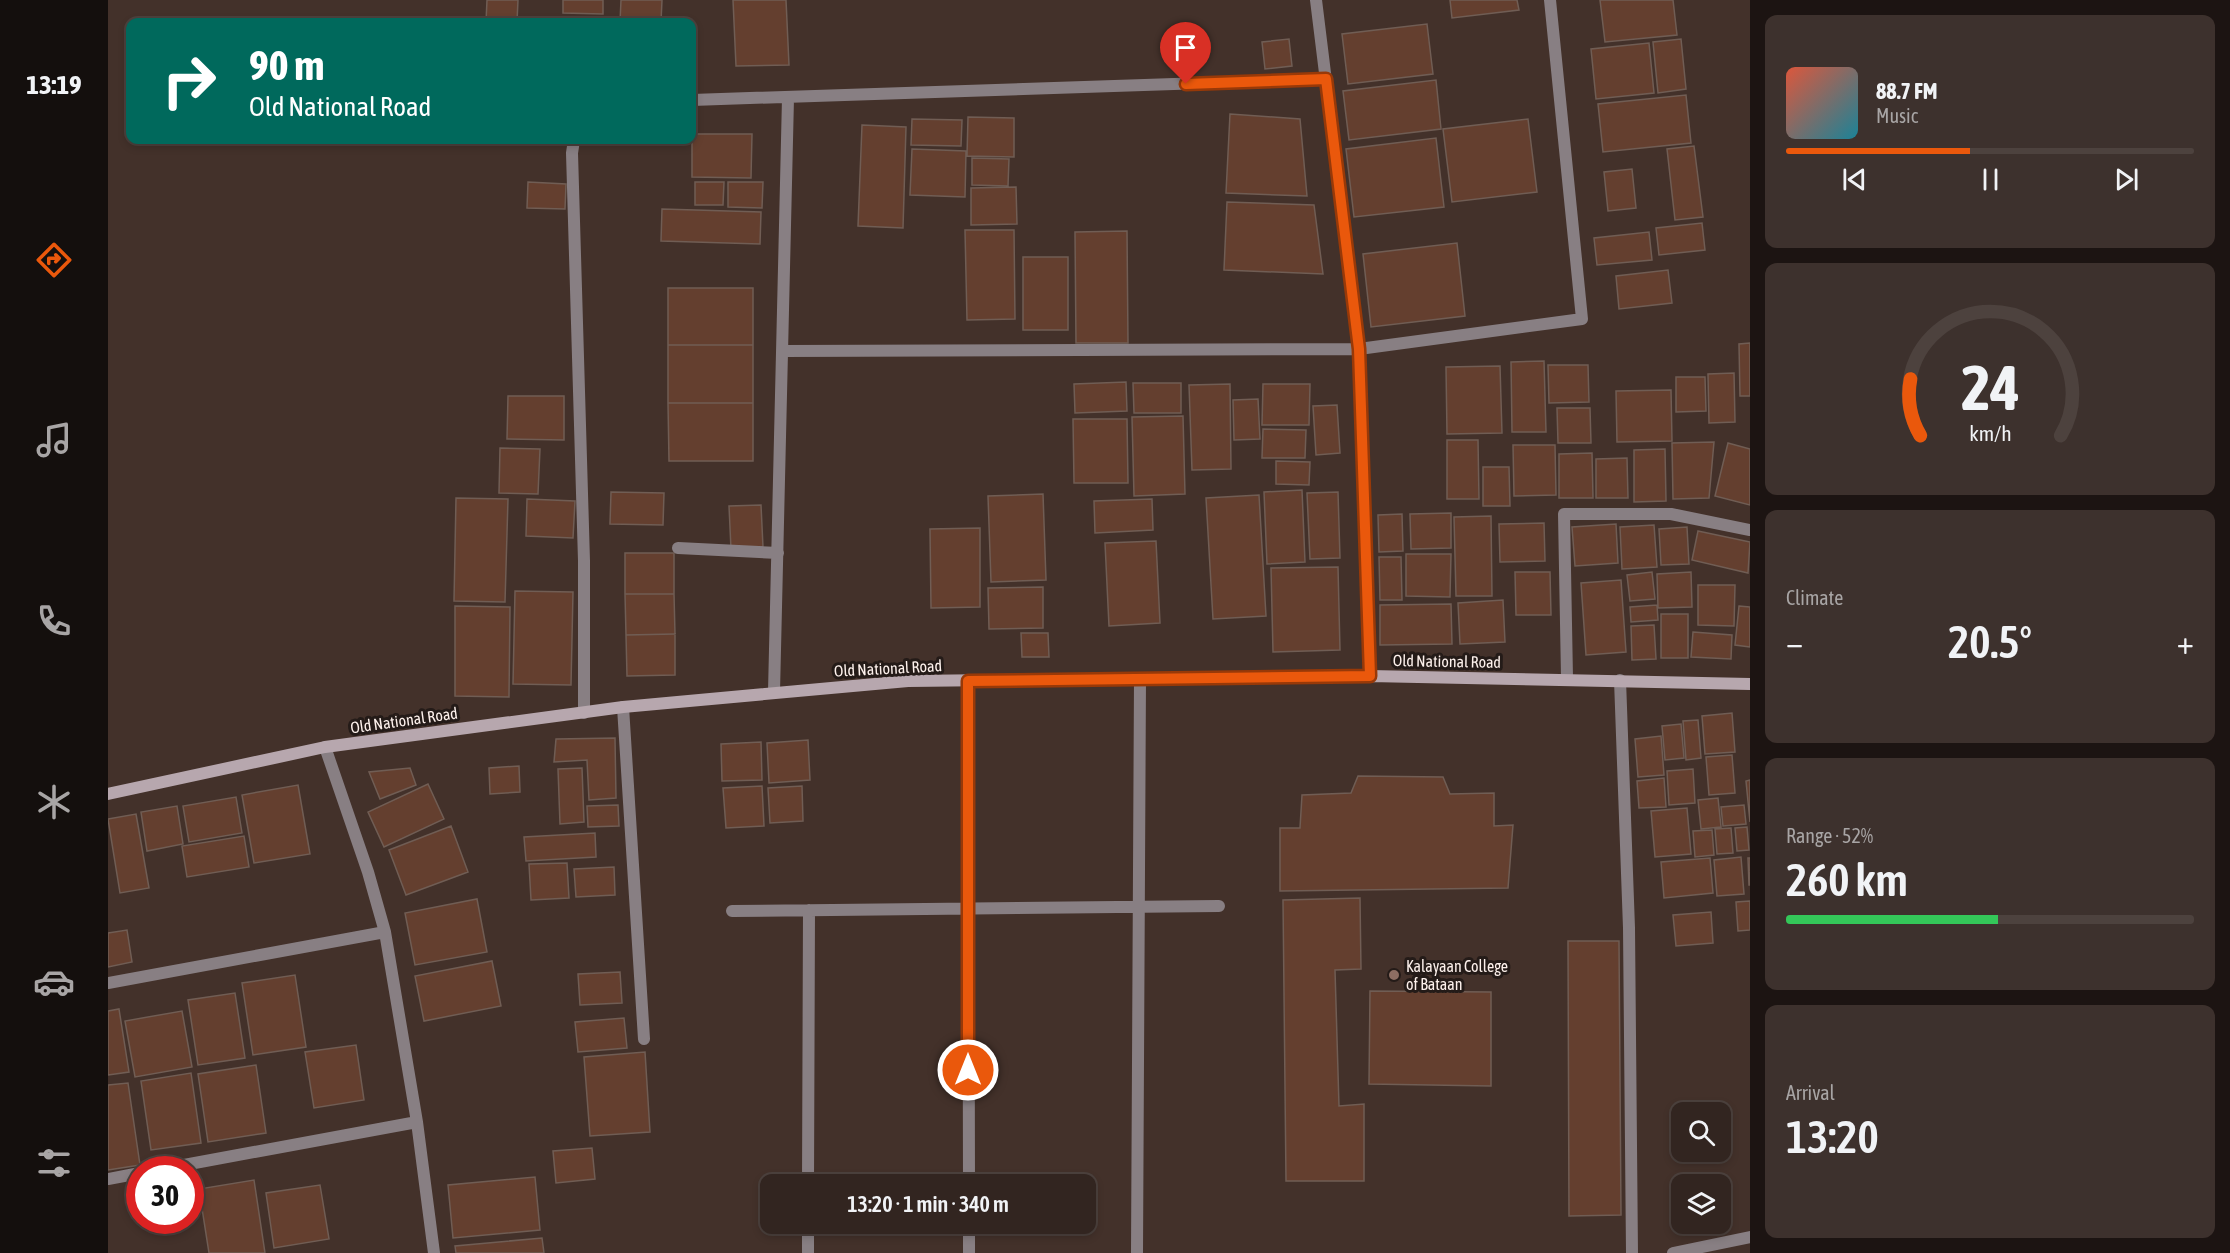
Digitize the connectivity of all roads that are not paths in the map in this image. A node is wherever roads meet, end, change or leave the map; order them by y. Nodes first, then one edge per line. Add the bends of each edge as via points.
1 (1316, 0) edge
2 (1550, 0) edge
3 (1326, 79) junction
4 (788, 98) junction
5 (696, 100) edge
6 (573, 144) edge
7 (1359, 349) junction
8 (783, 351) junction
9 (1750, 530) edge
10 (678, 548) dead end
11 (778, 553) junction
12 (1370, 676) junction
13 (1567, 678) junction
14 (1140, 679) junction
15 (1620, 680) junction
16 (968, 681) junction
17 (1750, 684) edge
18 (774, 692) junction
19 (623, 707) junction
20 (584, 713) junction
21 (325, 747) junction
22 (108, 794) edge
23 (1219, 906) dead end
24 (968, 909) junction
25 (1137, 909) junction
26 (732, 910) dead end
27 (809, 910) junction
28 (385, 932) junction
29 (108, 983) edge
30 (644, 1040) dead end
31 (417, 1122) junction
32 (204, 1161) edge
33 (808, 1174) edge
34 (969, 1174) edge
35 (126, 1176) edge
36 (108, 1179) edge
37 (808, 1234) edge
38 (969, 1234) edge
39 (1750, 1237) edge
40 (434, 1253) edge
41 (808, 1253) edge
42 (969, 1253) edge
43 (1137, 1253) edge
44 (1632, 1253) edge
45 (1673, 1253) edge

1 - 3 street
2 - 7 street via 1582,319
3 - 4 street
3 - 7 street
4 - 5 street
4 - 8 street
6 - 20 street
7 - 8 street
7 - 12 street
8 - 11 street
9 - 13 street via 1671,514 1564,514
10 - 11 street
11 - 18 street
12 - 13 main road, Old National Road
12 - 14 main road, Old National Road
13 - 15 main road, Old National Road
14 - 16 main road, Old National Road
14 - 25 street
15 - 17 main road, Old National Road
15 - 44 street via 1629,928
16 - 18 main road, Old National Road via 908,681
16 - 24 street
18 - 19 main road, Old National Road
19 - 20 main road, Old National Road
19 - 30 street
20 - 21 main road, Old National Road
21 - 22 main road, Old National Road
21 - 28 street
23 - 25 street
24 - 25 street
24 - 27 street
24 - 34 street
25 - 43 street
26 - 27 street
27 - 33 street
28 - 29 street
28 - 31 street
31 - 32 street
31 - 40 street
35 - 36 street
37 - 41 street
38 - 42 street
39 - 45 street

